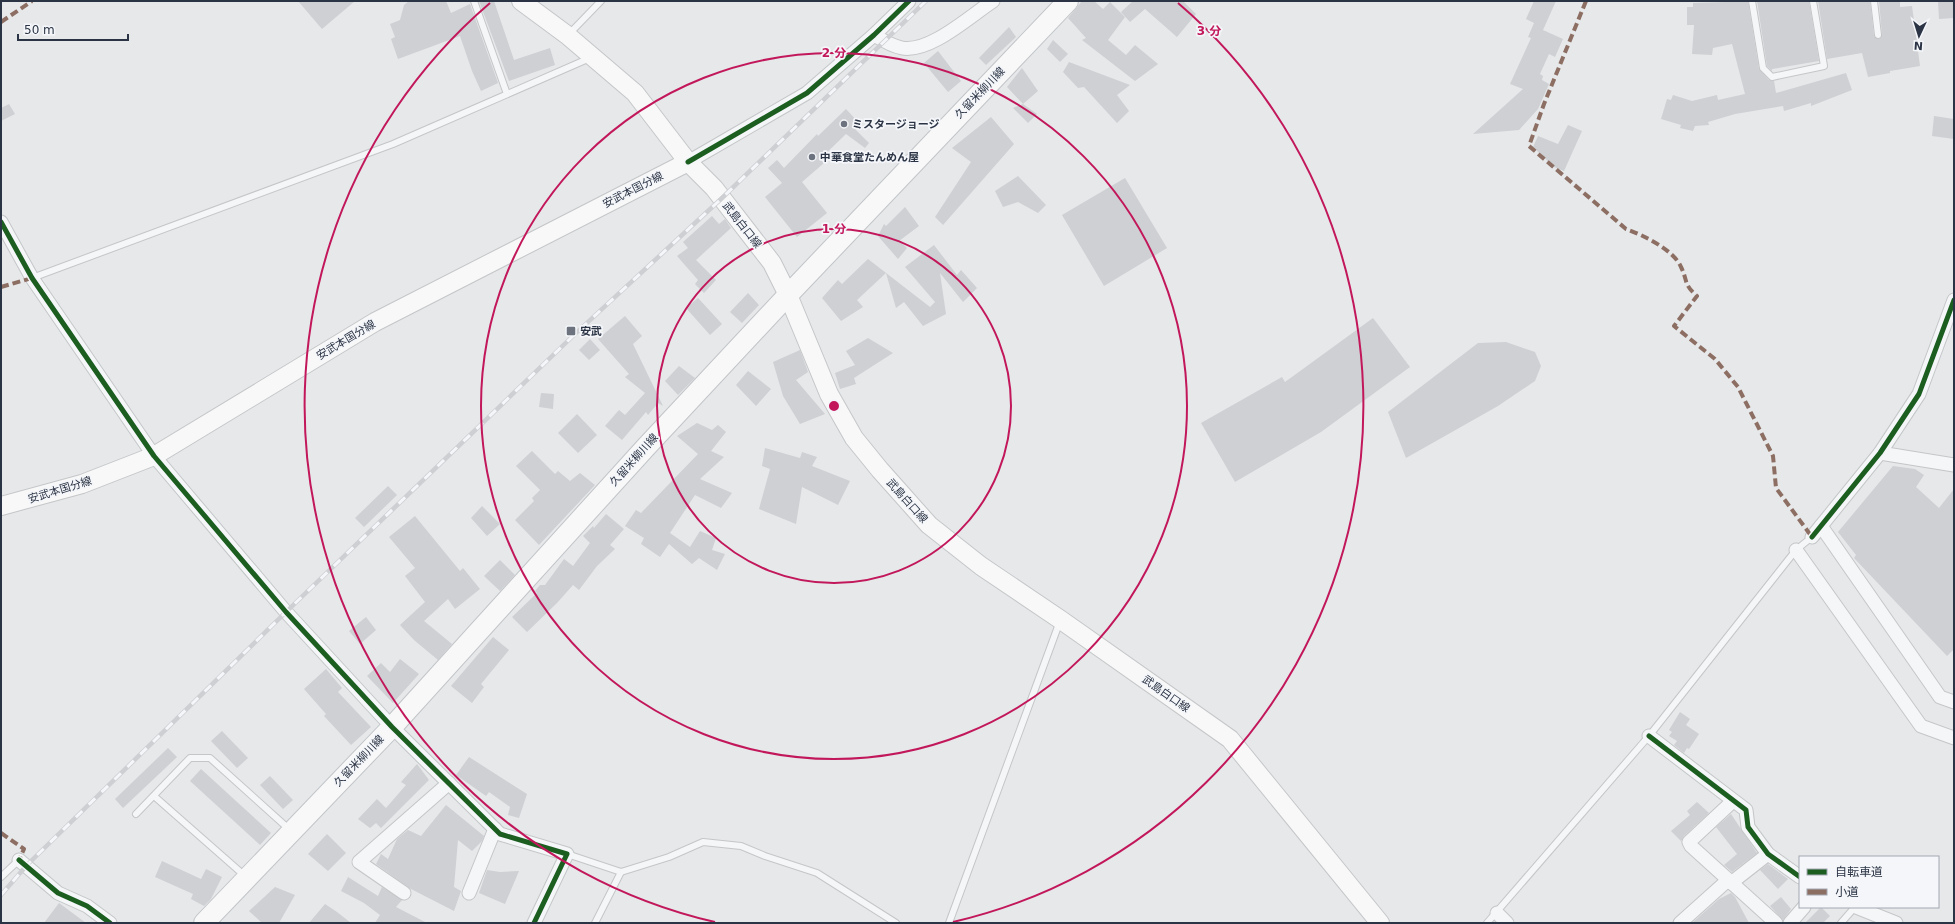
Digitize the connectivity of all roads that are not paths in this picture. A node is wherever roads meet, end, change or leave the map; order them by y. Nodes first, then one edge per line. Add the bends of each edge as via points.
1 (474, 1) edge
2 (521, 1) edge
3 (601, 1) edge
4 (909, 1) edge
5 (993, 1) edge
6 (1068, 1) edge
7 (1752, 1) edge
8 (1813, 1) edge
9 (1874, 1) edge
10 (874, 35) junction
11 (1878, 35) dead end
12 (567, 36) junction
13 (593, 57) junction
14 (507, 94) junction
15 (688, 162) junction
16 (1, 222) edge
17 (32, 278) junction
18 (788, 295) junction
19 (1954, 300) edge
20 (1880, 453) junction
21 (154, 456) junction
22 (1954, 465) edge
23 (1, 506) edge
24 (1821, 526) junction
25 (1812, 537) joint
26 (1796, 550) junction
27 (1060, 620) junction
28 (1954, 702) edge
29 (392, 727) junction
30 (1650, 736) junction
31 (1954, 738) edge
32 (449, 783) junction
33 (154, 796) junction
34 (1733, 801) junction
35 (136, 814) dead end
36 (495, 829) junction
37 (292, 831) junction
38 (567, 854) junction
39 (1768, 854) junction
40 (19, 860) joint
41 (621, 872) junction
42 (1799, 876) edge
43 (1, 877) edge
44 (247, 878) junction
45 (1729, 881) junction
46 (404, 892) dead end
47 (469, 893) dead end
48 (1803, 908) edge
49 (1855, 908) edge
50 (1858, 908) edge
51 (1497, 912) junction
52 (1682, 922) edge
53 (110, 923) edge
54 (204, 923) edge
55 (534, 923) edge
56 (596, 923) edge
57 (896, 923) edge
58 (949, 923) edge
59 (1380, 923) edge
60 (1487, 923) edge
61 (1507, 923) edge
62 (1776, 923) edge
63 (1790, 923) edge
64 (1841, 923) edge
65 (1896, 923) edge

1 - 14 lane
2 - 12 main road, 武島白口線
3 - 12 lane
4 - 10 street
5 - 10 street via 936,40 920,47 902,48 884,42
6 - 18 main road, 久留米柳川線
7 - 8 lane via 1763,68 1772,77 1824,66
9 - 11 lane
10 - 15 street via 807,94
12 - 13 main road, 武島白口線
13 - 14 lane
13 - 15 main road, 武島白口線 via 635,93
14 - 17 lane via 393,144
15 - 18 main road, 武島白口線 via 714,188 772,263
15 - 21 main road, 安武本国分線 via 375,322
16 - 17 street
17 - 21 street
18 - 27 main road, 武島白口線 via 829,394 854,438 880,470 929,525 981,566
18 - 29 main road, 久留米柳川線
19 - 20 street via 1919,394
20 - 22 street
20 - 24 street
21 - 23 main road, 安武本国分線 via 82,484
21 - 29 street via 286,612
24 - 25 street
24 - 28 street via 1940,696
25 - 26 lane
26 - 30 lane
26 - 31 street via 1921,726
27 - 58 lane
27 - 59 main road, 武島白口線 via 1230,739
29 - 32 street
29 - 37 main road, 久留米柳川線
30 - 34 street
30 - 51 lane
32 - 36 street
32 - 46 street via 359,862
33 - 35 lane
33 - 37 lane via 190,758 210,758
33 - 44 lane
34 - 39 street via 1746,810 1748,827
34 - 45 street via 1689,842
36 - 38 street via 500,834
36 - 47 street
37 - 44 main road, 久留米柳川線
38 - 41 lane
38 - 55 street
39 - 42 street
39 - 45 street
40 - 43 lane
40 - 53 street via 58,893 87,906
41 - 56 lane
41 - 57 lane via 669,857 703,842 741,846 817,873
44 - 54 main road, 久留米柳川線
45 - 52 street
45 - 62 street
48 - 63 street
49 - 64 lane
50 - 65 street
51 - 60 lane
51 - 61 street

